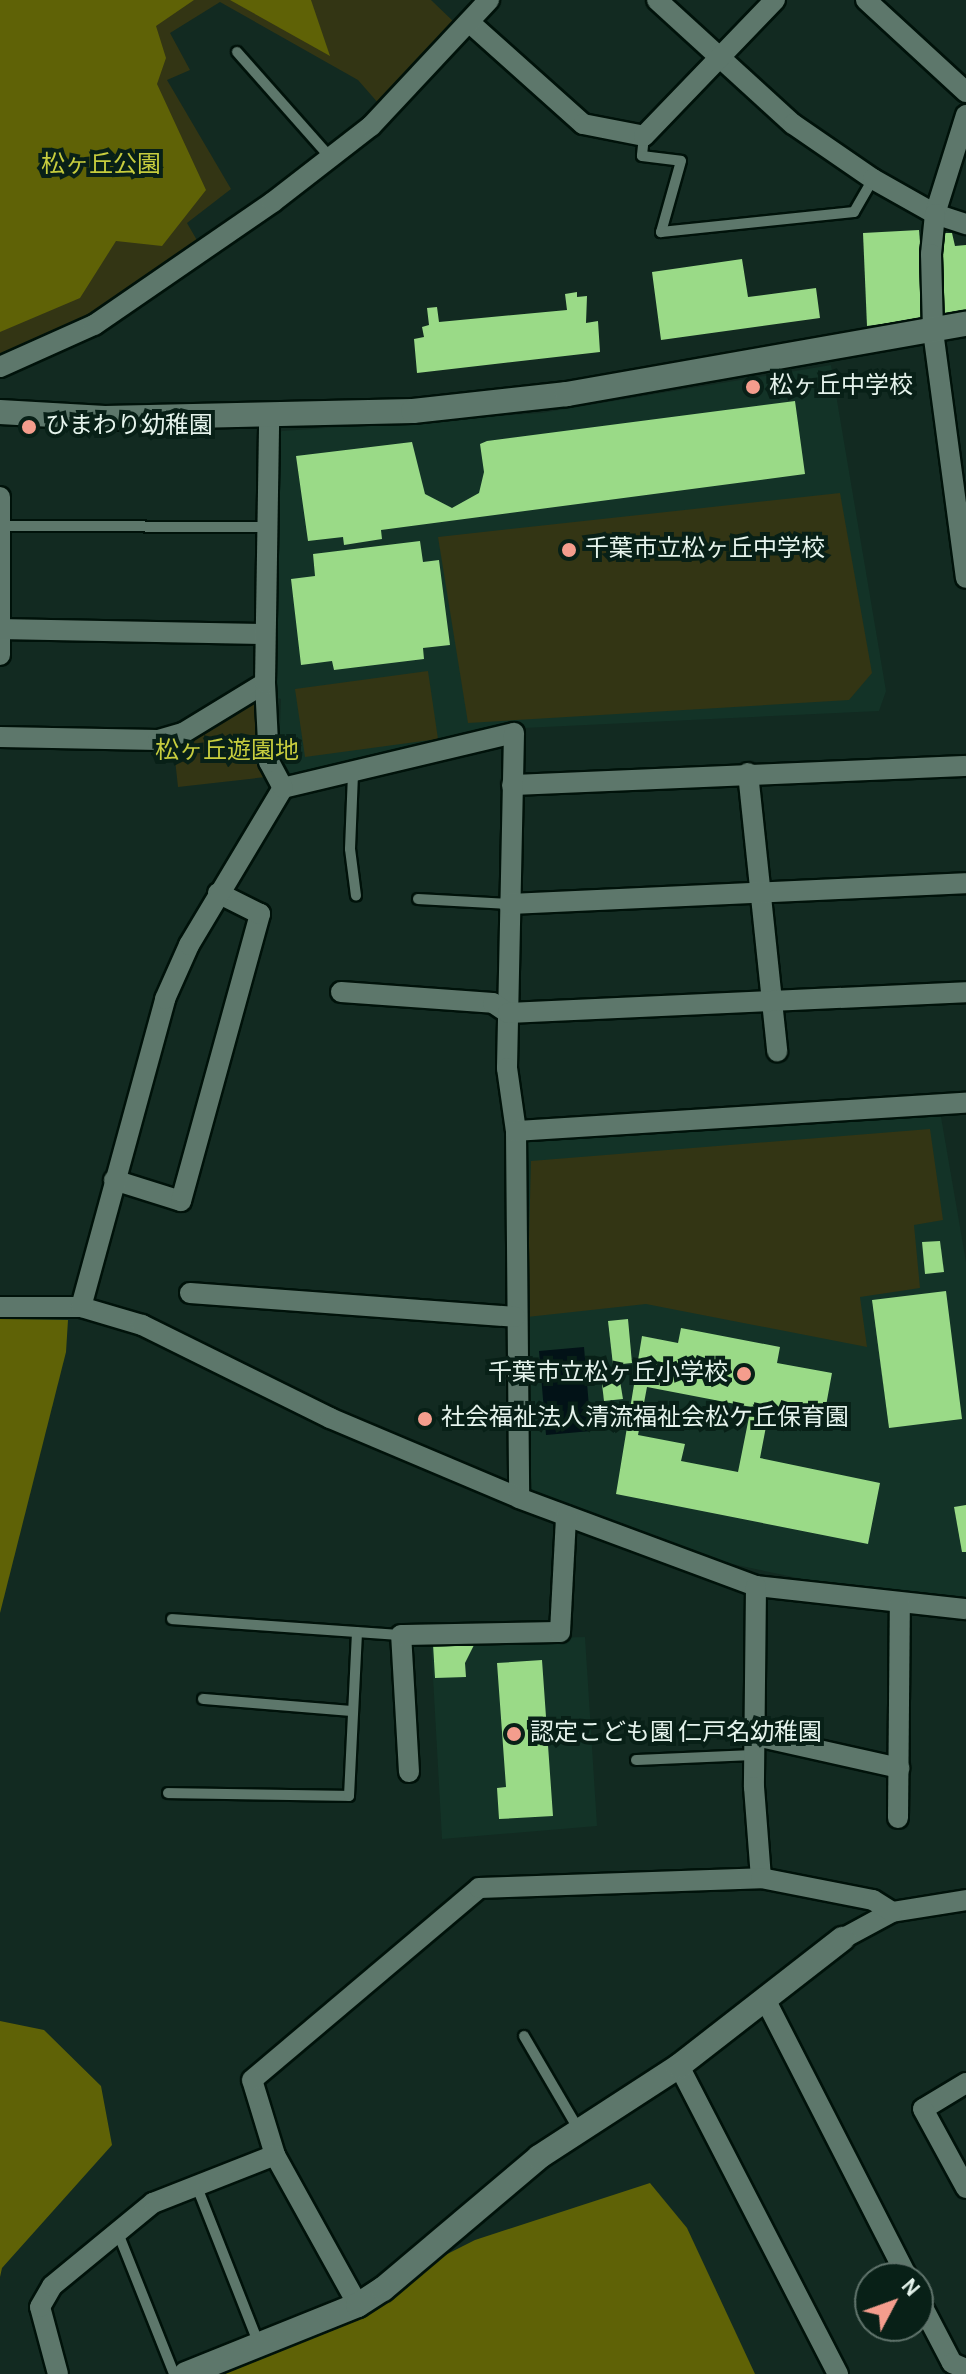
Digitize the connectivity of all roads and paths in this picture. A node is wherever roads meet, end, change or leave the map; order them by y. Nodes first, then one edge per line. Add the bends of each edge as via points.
1 (489, 0) edge
2 (657, 0) edge
3 (775, 0) edge
4 (866, 0) edge
5 (469, 22) junction
6 (237, 52) dead end
7 (721, 59) junction
8 (966, 92) edge
9 (966, 115) edge
10 (644, 136) junction
11 (330, 157) junction
12 (873, 179) junction
13 (935, 214) junction
14 (966, 224) edge
15 (966, 324) edge
16 (933, 331) junction
17 (0, 367) edge
18 (0, 412) edge
19 (269, 416) junction
20 (0, 497) edge
21 (0, 526) edge
22 (270, 527) junction
23 (964, 552) edge
24 (966, 578) edge
25 (1, 629) edge
26 (265, 634) junction
27 (0, 655) edge
28 (265, 683) junction
29 (0, 737) edge
30 (966, 766) edge
31 (748, 773) junction
32 (353, 774) junction
33 (512, 785) junction
34 (283, 788) junction
35 (966, 883) edge
36 (759, 892) junction
37 (218, 893) junction
38 (356, 896) dead end
39 (418, 899) dead end
40 (509, 904) junction
41 (341, 992) dead end
42 (966, 992) edge
43 (771, 1003) junction
44 (508, 1013) junction
45 (777, 1051) dead end
46 (966, 1103) edge
47 (516, 1131) junction
48 (114, 1180) junction
49 (190, 1293) dead end
50 (0, 1307) edge
51 (81, 1307) junction
52 (515, 1317) junction
53 (519, 1498) junction
54 (566, 1516) junction
55 (756, 1586) junction
56 (900, 1604) junction
57 (966, 1609) edge
58 (172, 1619) dead end
59 (357, 1632) junction
60 (401, 1635) junction
61 (203, 1699) dead end
62 (353, 1711) junction
63 (755, 1746) junction
64 (636, 1760) dead end
65 (899, 1768) junction
66 (409, 1772) dead end
67 (168, 1793) dead end
68 (898, 1818) dead end
69 (761, 1878) junction
70 (966, 1900) edge
71 (892, 1912) junction
72 (842, 1939) joint
73 (766, 2001) junction
74 (524, 2036) dead end
75 (679, 2066) junction
76 (966, 2083) edge
77 (580, 2131) junction
78 (275, 2155) junction
79 (197, 2187) junction
80 (966, 2188) edge
81 (118, 2233) junction
82 (900, 2262) edge
83 (358, 2305) junction
84 (934, 2328) edge
85 (260, 2346) junction
86 (956, 2370) edge
87 (58, 2374) edge
88 (174, 2374) edge
89 (186, 2374) edge
90 (838, 2374) edge

1 - 5 street
2 - 7 street
3 - 7 street
4 - 8 street
5 - 10 street via 583,124
5 - 11 street via 371,126
6 - 11 lane
7 - 10 street
7 - 12 street via 793,124
9 - 13 street
10 - 12 lane via 642,156 681,161 661,232 854,212
11 - 17 street via 150,290 66,341
12 - 13 street
13 - 14 street
13 - 16 street
15 - 16 street
16 - 19 street via 567,394 413,411
16 - 23 street
18 - 19 street via 105,418
19 - 22 street
20 - 21 street
21 - 22 lane
21 - 25 street
22 - 26 street
23 - 24 street
25 - 26 street
25 - 27 street
26 - 28 street
28 - 29 street via 183,733 158,740
28 - 34 street via 269,762
30 - 31 street
31 - 33 street
31 - 36 street
32 - 33 street via 514,733
32 - 34 street
32 - 38 lane via 350,849
33 - 40 street
34 - 37 street
35 - 36 street
36 - 40 street
36 - 43 street
37 - 48 street via 165,999
37 - 48 street via 260,914 181,1201
39 - 40 lane
40 - 44 street
41 - 44 street via 493,1003
42 - 43 street
43 - 44 street
43 - 45 street
44 - 47 street via 507,1068
46 - 47 street
47 - 52 street
48 - 51 street
49 - 52 street
50 - 51 street
51 - 53 street via 142,1325 273,1392
52 - 53 street
53 - 54 street
54 - 55 street
54 - 60 street via 560,1632
55 - 56 street
55 - 63 street
56 - 57 street
56 - 65 street
58 - 59 lane
59 - 60 lane
59 - 62 lane
60 - 66 street
61 - 62 lane
62 - 67 lane via 349,1796
63 - 64 lane
63 - 65 street
63 - 69 street
65 - 68 street
69 - 71 street via 873,1900
69 - 78 street via 479,1888 252,2080
70 - 71 street
71 - 72 street
72 - 73 street
73 - 75 street
73 - 82 street
74 - 77 lane
75 - 77 street
75 - 90 street
76 - 80 street via 923,2109
77 - 83 street via 539,2157 454,2233
78 - 79 street
78 - 83 street
79 - 81 street via 153,2203
79 - 85 lane
81 - 87 street via 44,2295 40,2307
81 - 88 lane
83 - 85 street
84 - 86 street
85 - 89 street

